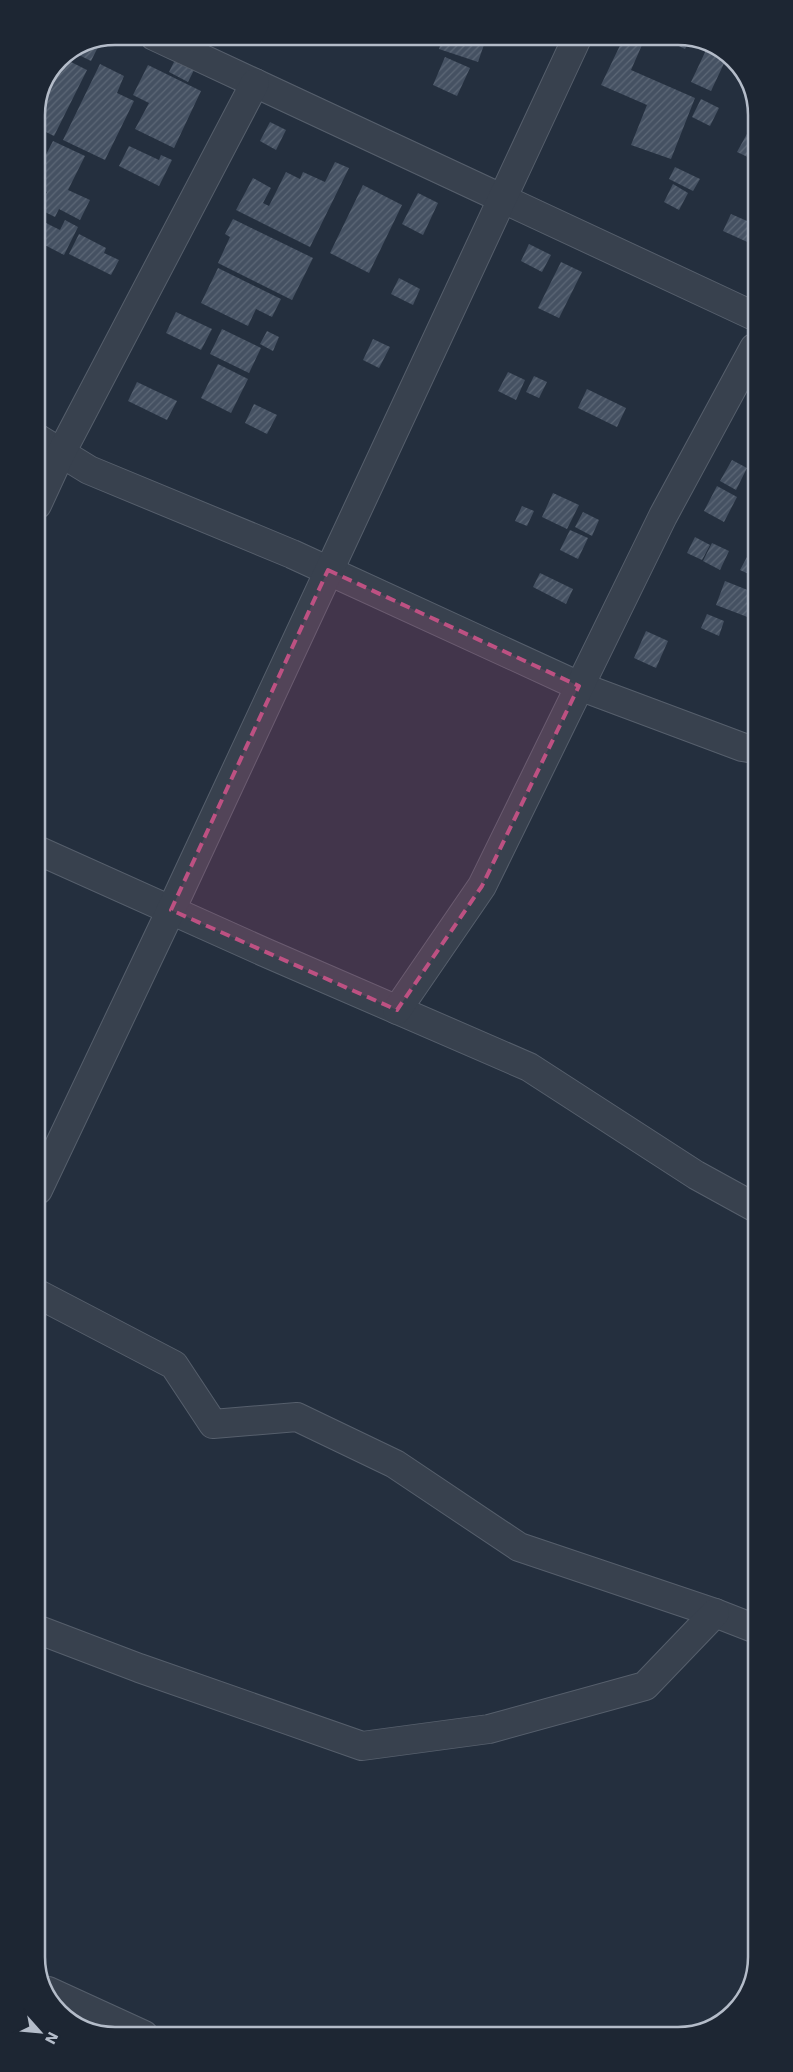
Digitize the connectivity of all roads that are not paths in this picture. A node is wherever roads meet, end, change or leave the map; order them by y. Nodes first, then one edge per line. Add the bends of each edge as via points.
1 (173, 45) edge
2 (574, 45) edge
3 (255, 83) junction
4 (502, 198) junction
5 (748, 313) edge
6 (748, 359) edge
7 (45, 443) edge
8 (61, 453) junction
9 (45, 488) edge
10 (328, 570) junction
11 (579, 686) junction
12 (748, 748) edge
13 (45, 853) edge
14 (171, 910) junction
15 (397, 1010) junction
16 (45, 1175) edge
17 (748, 1204) edge
18 (45, 1298) edge
19 (715, 1613) junction
20 (748, 1626) edge
21 (45, 1633) edge
22 (56, 1995) edge
23 (127, 2027) edge

1 - 3 street
2 - 4 street
3 - 4 street
3 - 8 street
4 - 5 street
4 - 10 street
6 - 11 street via 662,516
7 - 8 street
8 - 9 street
8 - 10 street via 89,470
10 - 11 street
10 - 14 street
11 - 12 street
11 - 15 street via 482,886
13 - 14 street
14 - 15 street
14 - 16 street
15 - 17 street via 529,1067 696,1175
18 - 19 street via 174,1365 214,1424 297,1417 395,1464 519,1547
19 - 20 street
19 - 21 street via 644,1686 490,1730 362,1746
22 - 23 street

